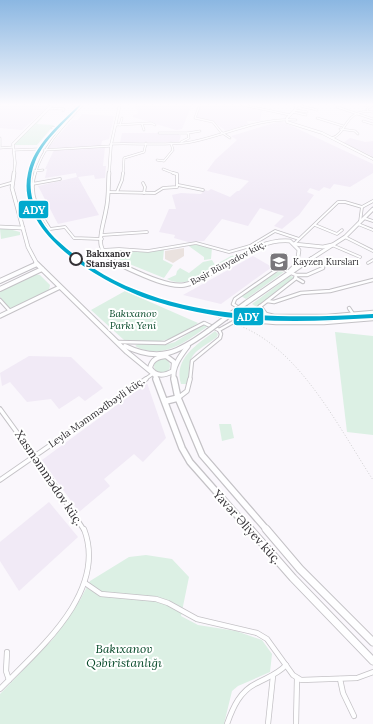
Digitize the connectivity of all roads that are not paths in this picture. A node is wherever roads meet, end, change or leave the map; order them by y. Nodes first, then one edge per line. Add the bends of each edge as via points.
1 (0, 138) edge
2 (17, 138) edge
3 (54, 138) edge
4 (112, 138) edge
5 (189, 138) edge
6 (209, 138) edge
7 (332, 138) edge
8 (181, 142) junction
9 (146, 143) junction
10 (171, 143) junction
11 (111, 145) junction
12 (0, 147) edge
13 (13, 148) junction
14 (38, 149) dead end
15 (44, 150) junction
16 (373, 159) edge
17 (157, 160) dead end
18 (163, 169) dead end
19 (43, 170) dead end
20 (34, 171) junction
21 (36, 179) dead end
22 (60, 179) dead end
23 (32, 180) junction
24 (11, 183) junction
25 (143, 183) dead end
26 (32, 184) junction
27 (178, 185) junction
28 (0, 186) edge
29 (203, 190) dead end
30 (108, 192) junction
31 (117, 192) junction
32 (144, 192) junction
33 (373, 201) edge
34 (362, 208) junction
35 (372, 211) edge
36 (364, 218) junction
37 (373, 221) edge
38 (359, 223) junction
39 (314, 225) junction
40 (0, 227) edge
41 (23, 228) junction
42 (342, 230) dead end
43 (373, 230) edge
44 (147, 232) dead end
45 (102, 237) junction
46 (345, 237) junction
47 (299, 239) junction
48 (294, 244) junction
49 (332, 245) junction
50 (102, 250) junction
51 (373, 251) edge
52 (360, 257) dead end
53 (311, 258) junction
54 (373, 260) edge
55 (368, 263) dead end
56 (37, 264) junction
57 (43, 270) junction
58 (290, 272) junction
59 (296, 276) junction
60 (373, 280) edge
61 (0, 281) edge
62 (303, 282) dead end
63 (60, 287) junction
64 (0, 289) edge
65 (0, 300) edge
66 (267, 301) junction
67 (260, 306) junction
68 (349, 308) dead end
69 (10, 311) junction
70 (373, 312) edge
71 (353, 314) junction
72 (0, 316) edge
73 (373, 319) edge
74 (219, 330) junction
75 (118, 342) junction
76 (188, 346) junction
77 (162, 356) junction
78 (174, 368) junction
79 (154, 373) junction
80 (178, 398) junction
81 (166, 401) junction
82 (0, 409) edge
83 (35, 455) junction
84 (0, 480) edge
85 (85, 583) junction
86 (373, 642) edge
87 (7, 652) dead end
88 (373, 661) edge
89 (286, 665) junction
90 (373, 672) edge
91 (273, 676) junction
92 (297, 678) junction
93 (340, 679) junction
94 (9, 680) junction
95 (0, 689) edge
96 (354, 716) dead end
97 (227, 724) edge
98 (268, 724) edge
99 (296, 724) edge

1 - 12 street
2 - 13 street
3 - 15 street
4 - 11 street
5 - 8 street
6 - 8 street
7 - 16 street
8 - 10 street
9 - 10 street
9 - 11 street
9 - 31 street via 144,152 124,158 122,180
10 - 17 street via 173,150 168,157 162,161
11 - 15 street
11 - 30 street
12 - 13 street
13 - 14 street
13 - 24 street via 15,163
15 - 20 street
18 - 27 street via 177,174
19 - 20 street
20 - 23 street
21 - 23 street
22 - 26 street
23 - 26 street
24 - 28 street
24 - 41 street
25 - 32 street
26 - 45 street via 37,209 50,229 65,227 72,238 76,239
27 - 29 street
27 - 32 street via 158,192
30 - 31 street
30 - 45 street
31 - 32 street
33 - 34 street
34 - 38 street
34 - 39 street via 338,202
35 - 36 main road
36 - 37 street
36 - 38 main road
38 - 43 street
38 - 46 main road
39 - 42 street via 335,234
39 - 47 street
40 - 41 street
41 - 56 street via 29,251
44 - 45 street
45 - 50 street
46 - 49 main road
46 - 51 street
47 - 48 street
47 - 50 street via 275,231 248,247 234,251 222,251 200,243 176,244 149,251
48 - 49 street, Bəşir Bünyadov küç. via 323,247
48 - 50 street, Bəşir Bünyadov küç. via 279,240 267,241 196,281 182,285 168,283 119,263
48 - 58 street via 299,248 300,256
49 - 52 street
49 - 53 main road
53 - 58 main road
53 - 59 street via 323,265 323,268 308,276
54 - 55 street
56 - 57 main road
56 - 61 main road
57 - 63 main road
57 - 64 main road
58 - 59 street
58 - 67 street via 284,268 278,269 233,301 234,306 246,312 253,312
58 - 76 main road, bridge
59 - 62 street
59 - 66 street
60 - 66 street via 330,291 296,294 274,302
63 - 69 street
63 - 75 main road
65 - 69 street
66 - 67 street
67 - 71 street via 266,314 274,316
68 - 71 street
69 - 72 street
70 - 71 street
73 - 74 street via 324,323 241,320 230,322
74 - 75 street via 204,323 165,343
74 - 80 street via 220,338 192,361 190,384 185,394
75 - 77 main road via 136,352
75 - 79 main road
76 - 77 main road
76 - 78 main road
77 - 78 main road via 172,360
77 - 79 main road via 155,358 151,363 150,368
78 - 79 main road via 165,375
78 - 80 main road, Yavər Əliyev küç. via 173,376
79 - 81 main road, Yavər Əliyev küç.
79 - 83 street, Leyla Məmmədbəyli küç.
80 - 81 main road
80 - 86 main road, Yavər Əliyev küç. via 198,449 206,462 300,569
81 - 88 main road, Yavər Əliyev küç. via 182,448 190,462 293,578
82 - 83 street, Xasməmmədov küç.
83 - 84 street, Leyla Məmmədbəyli küç.
83 - 85 street, Xasməmmədov küç. via 84,530 89,560
85 - 89 street via 101,594 156,598 197,619 257,633 267,639
85 - 94 street, Xasməmmədov küç. via 51,635
87 - 94 street via 6,671
89 - 91 street via 281,672
89 - 92 street
90 - 93 street via 357,678
91 - 97 street via 247,688 239,696
91 - 98 street
92 - 93 street
92 - 99 street
93 - 96 street via 343,693
94 - 95 street, Xasməmmədov küç.

